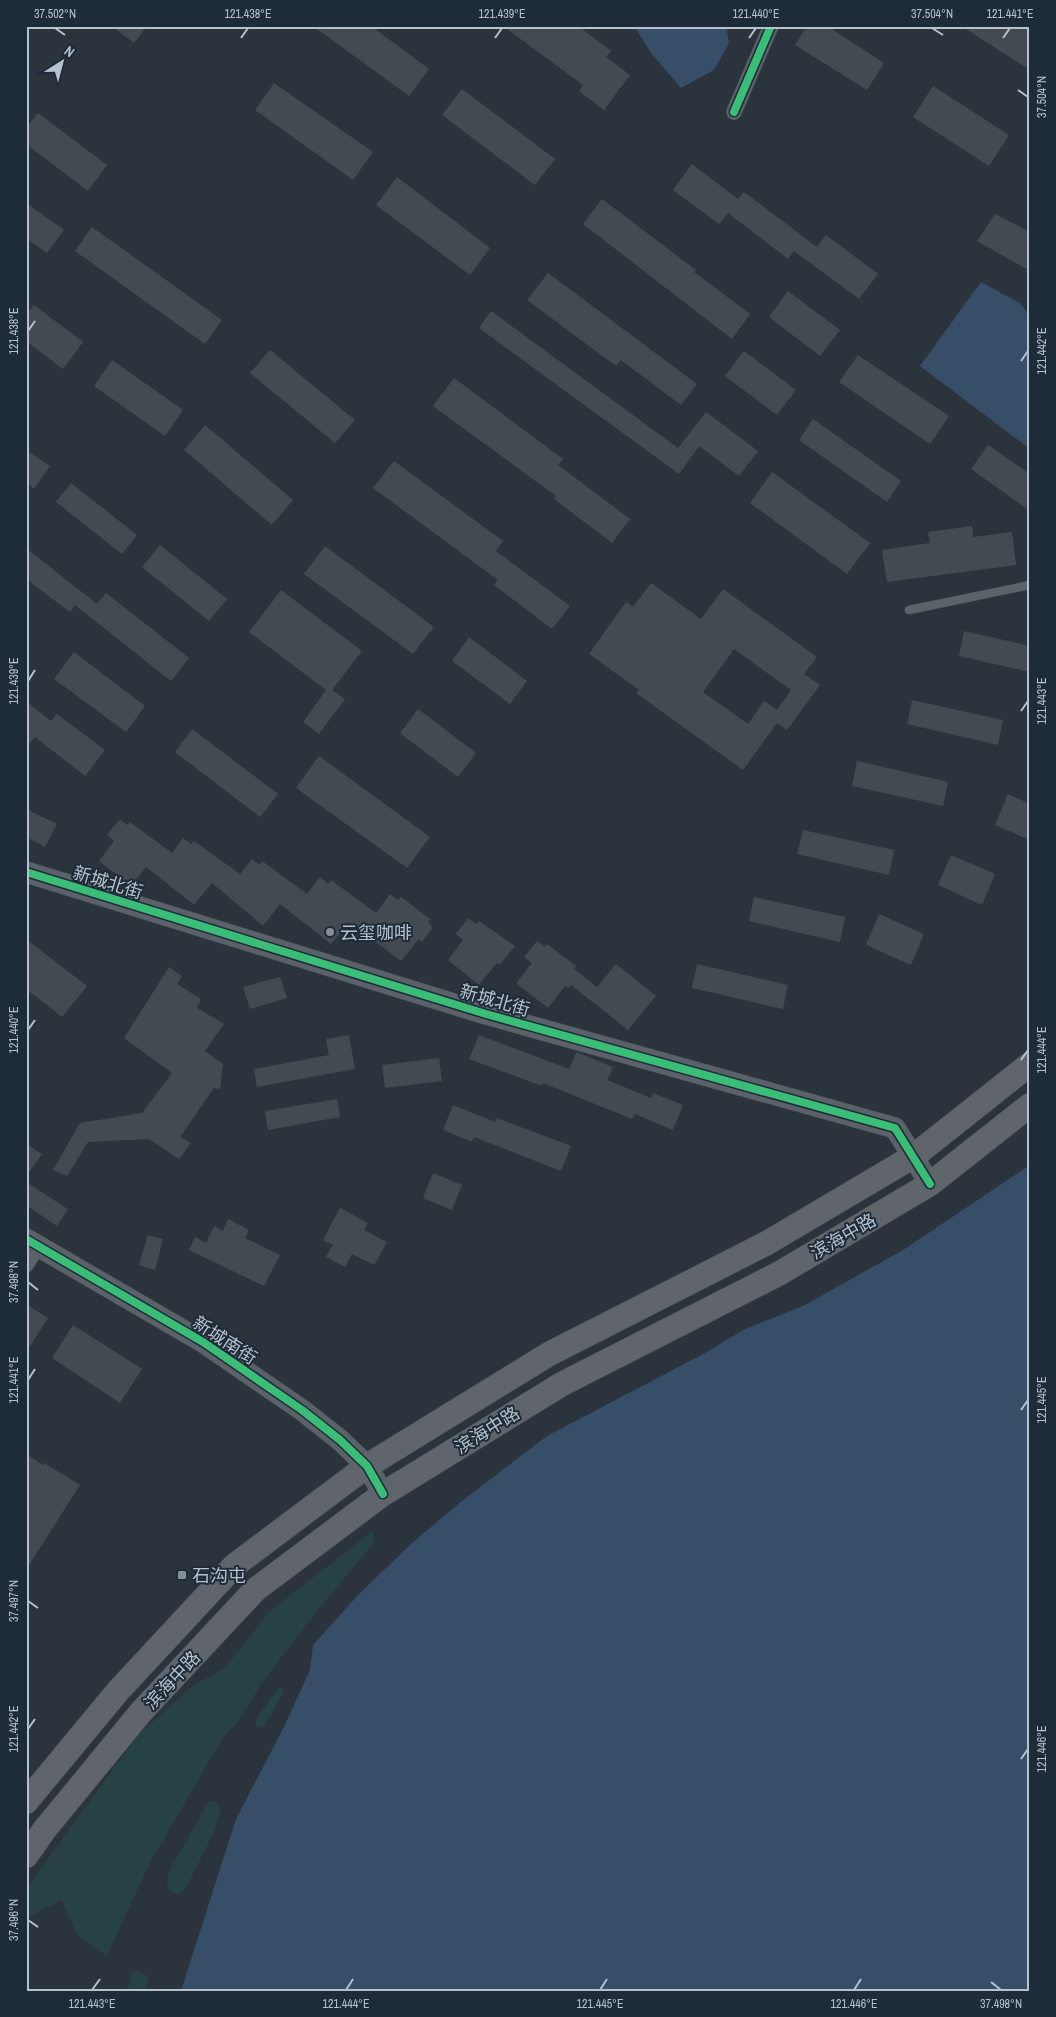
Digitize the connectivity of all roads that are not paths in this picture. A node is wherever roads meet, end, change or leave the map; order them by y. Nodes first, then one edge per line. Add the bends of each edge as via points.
1 (771, 26) edge
2 (734, 112) dead end
3 (1030, 586) edge
4 (909, 610) dead end
5 (26, 872) edge
6 (1030, 1064) edge
7 (1030, 1105) edge
8 (914, 1156) junction
9 (930, 1184) junction
10 (32, 1243) edge
11 (26, 1265) edge
12 (367, 1466) junction
13 (383, 1494) junction
14 (26, 1802) edge
15 (26, 1856) edge

1 - 2 street
3 - 4 lane
5 - 8 street, 新城北街 via 486,1014 894,1128
6 - 8 main road, 滨海中路
7 - 9 main road, 滨海中路
8 - 9 street, 新城北街
8 - 12 main road, 滨海中路 via 767,1243 549,1354
9 - 13 main road, 滨海中路 via 780,1273 562,1384
10 - 11 street
10 - 12 street, 新城南街 via 212,1348 302,1410
12 - 13 street, 新城南街
12 - 14 main road, 滨海中路 via 235,1565 118,1691
13 - 15 main road, 滨海中路 via 255,1590 141,1712

